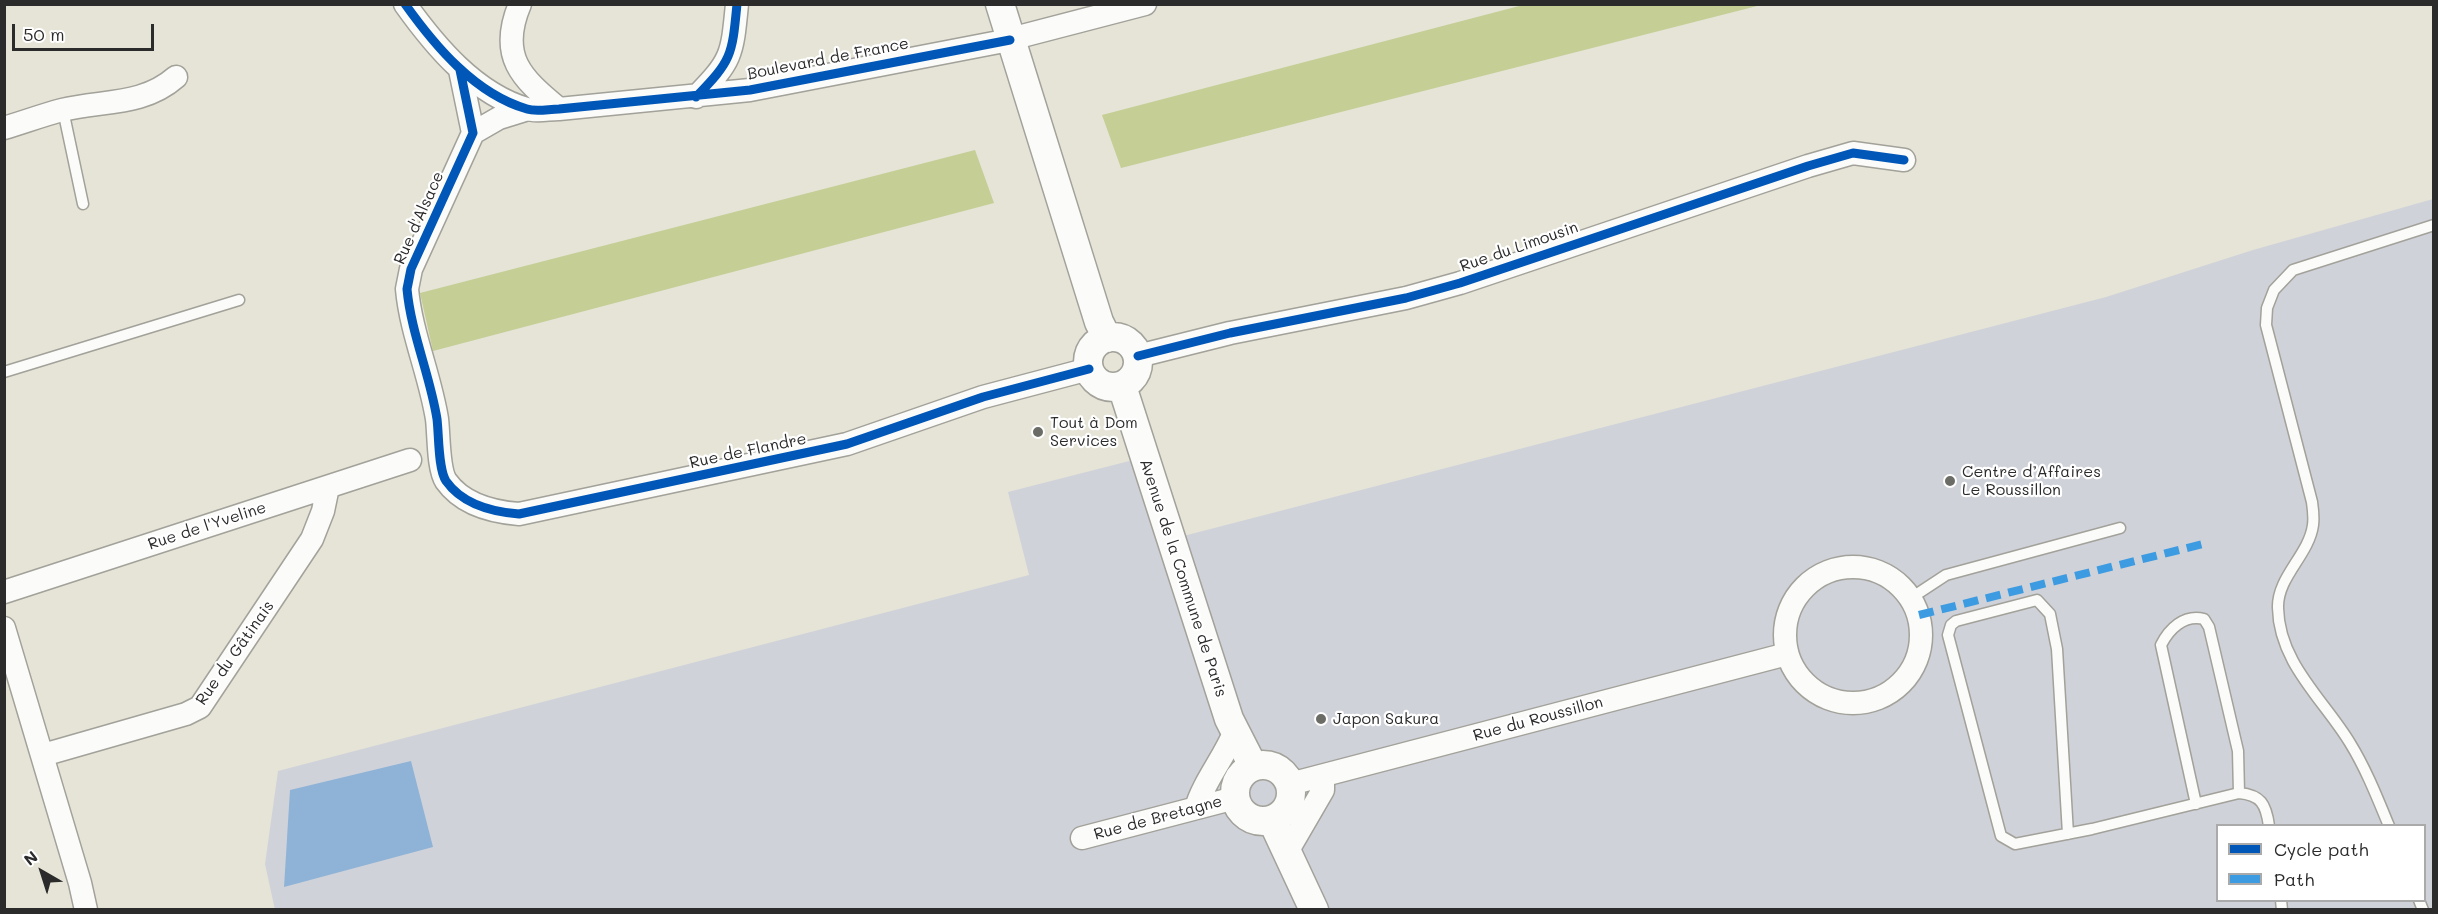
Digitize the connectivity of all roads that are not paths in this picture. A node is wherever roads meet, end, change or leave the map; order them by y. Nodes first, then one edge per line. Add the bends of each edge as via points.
1 (405, 4) edge
2 (520, 4) edge
3 (737, 4) edge
4 (1000, 4) edge
5 (1145, 4) edge
6 (1010, 40) junction
7 (460, 70) junction
8 (176, 76) dead end
9 (696, 97) junction
10 (559, 109) junction
11 (63, 110) junction
12 (528, 110) junction
13 (4, 128) edge
14 (473, 133) junction
15 (1904, 160) dead end
16 (83, 204) dead end
17 (2433, 225) edge
18 (238, 300) dead end
19 (1107, 338) junction
20 (1138, 356) junction
21 (1089, 369) junction
22 (4, 372) edge
23 (1122, 386) junction
24 (441, 450) joint
25 (410, 460) dead end
26 (328, 488) junction
27 (2120, 528) dead end
28 (4, 592) edge
29 (1911, 598) junction
30 (4, 628) edge
31 (1787, 654) junction
32 (1235, 731) junction
33 (43, 755) junction
34 (1254, 766) junction
35 (1323, 776) junction
36 (1290, 784) junction
37 (2239, 793) junction
38 (1235, 798) junction
39 (2196, 804) junction
40 (1196, 808) junction
41 (1272, 820) junction
42 (2270, 824) edge
43 (2389, 824) edge
44 (2068, 834) junction
45 (1082, 838) dead end
46 (1287, 852) junction
47 (86, 909) edge
48 (1314, 909) edge

1 - 7 street, Boulevard de France
2 - 10 street via 511,38 517,66 533,87
3 - 9 street via 730,55
4 - 6 street
5 - 6 street, Boulevard de France
6 - 9 street, Boulevard de France
6 - 19 street
7 - 12 street, Boulevard de France
7 - 14 street
8 - 11 street via 152,94 133,100
9 - 10 street, Boulevard de France
10 - 12 street, Boulevard de France
11 - 13 street
11 - 16 lane
12 - 14 street, Boulevard de France via 492,121
14 - 24 street, Rue d'Alsace via 411,269 407,289
15 - 20 street, Rue du Limousin via 1853,153 1450,286
17 - 43 lane via 2294,270 2274,290 2267,308 2266,325 2313,514 2304,550 2284,583 2278,619 2296,668 2350,742
18 - 22 lane
19 - 20 street via 1126,341
19 - 21 street via 1094,346
20 - 23 street via 1133,377
21 - 23 street via 1106,386
21 - 24 street, Rue de Flandre via 983,397 835,447 519,514 492,511 454,490 443,475
23 - 32 street, Avenue de la Commune de Paris via 1199,631
25 - 26 street, Rue de l'Yveline
26 - 28 street, Rue de l'Yveline
26 - 33 street, Rue du Gâtinais via 312,539 200,707
27 - 29 lane via 1946,575
29 - 31 street via 1895,580 1869,568 1837,568 1812,580 1795,598 1785,622
29 - 31 street via 1922,636 1919,657 1909,676 1892,692 1868,703 1843,703 1819,695 1797,675
30 - 33 street
31 - 35 street, Rue du Roussillon
32 - 34 street, Avenue de la Commune de Paris
32 - 40 street
33 - 47 street
34 - 36 street via 1275,767
34 - 38 street via 1238,778
35 - 36 street, Rue du Roussillon
35 - 46 street via 1323,790
36 - 41 street via 1288,805
37 - 39 lane
37 - 39 lane via 2238,751 2209,627 2204,619 2196,617 2174,625 2161,645
37 - 42 lane via 2253,794 2261,800
38 - 40 street, Rue de Bretagne
38 - 41 street via 1248,818
39 - 44 lane
40 - 45 street, Rue de Bretagne
41 - 46 street
44 - 44 lane via 2057,649 2050,614 2037,600 1956,621 1948,635 2001,836 2015,844
46 - 48 street

